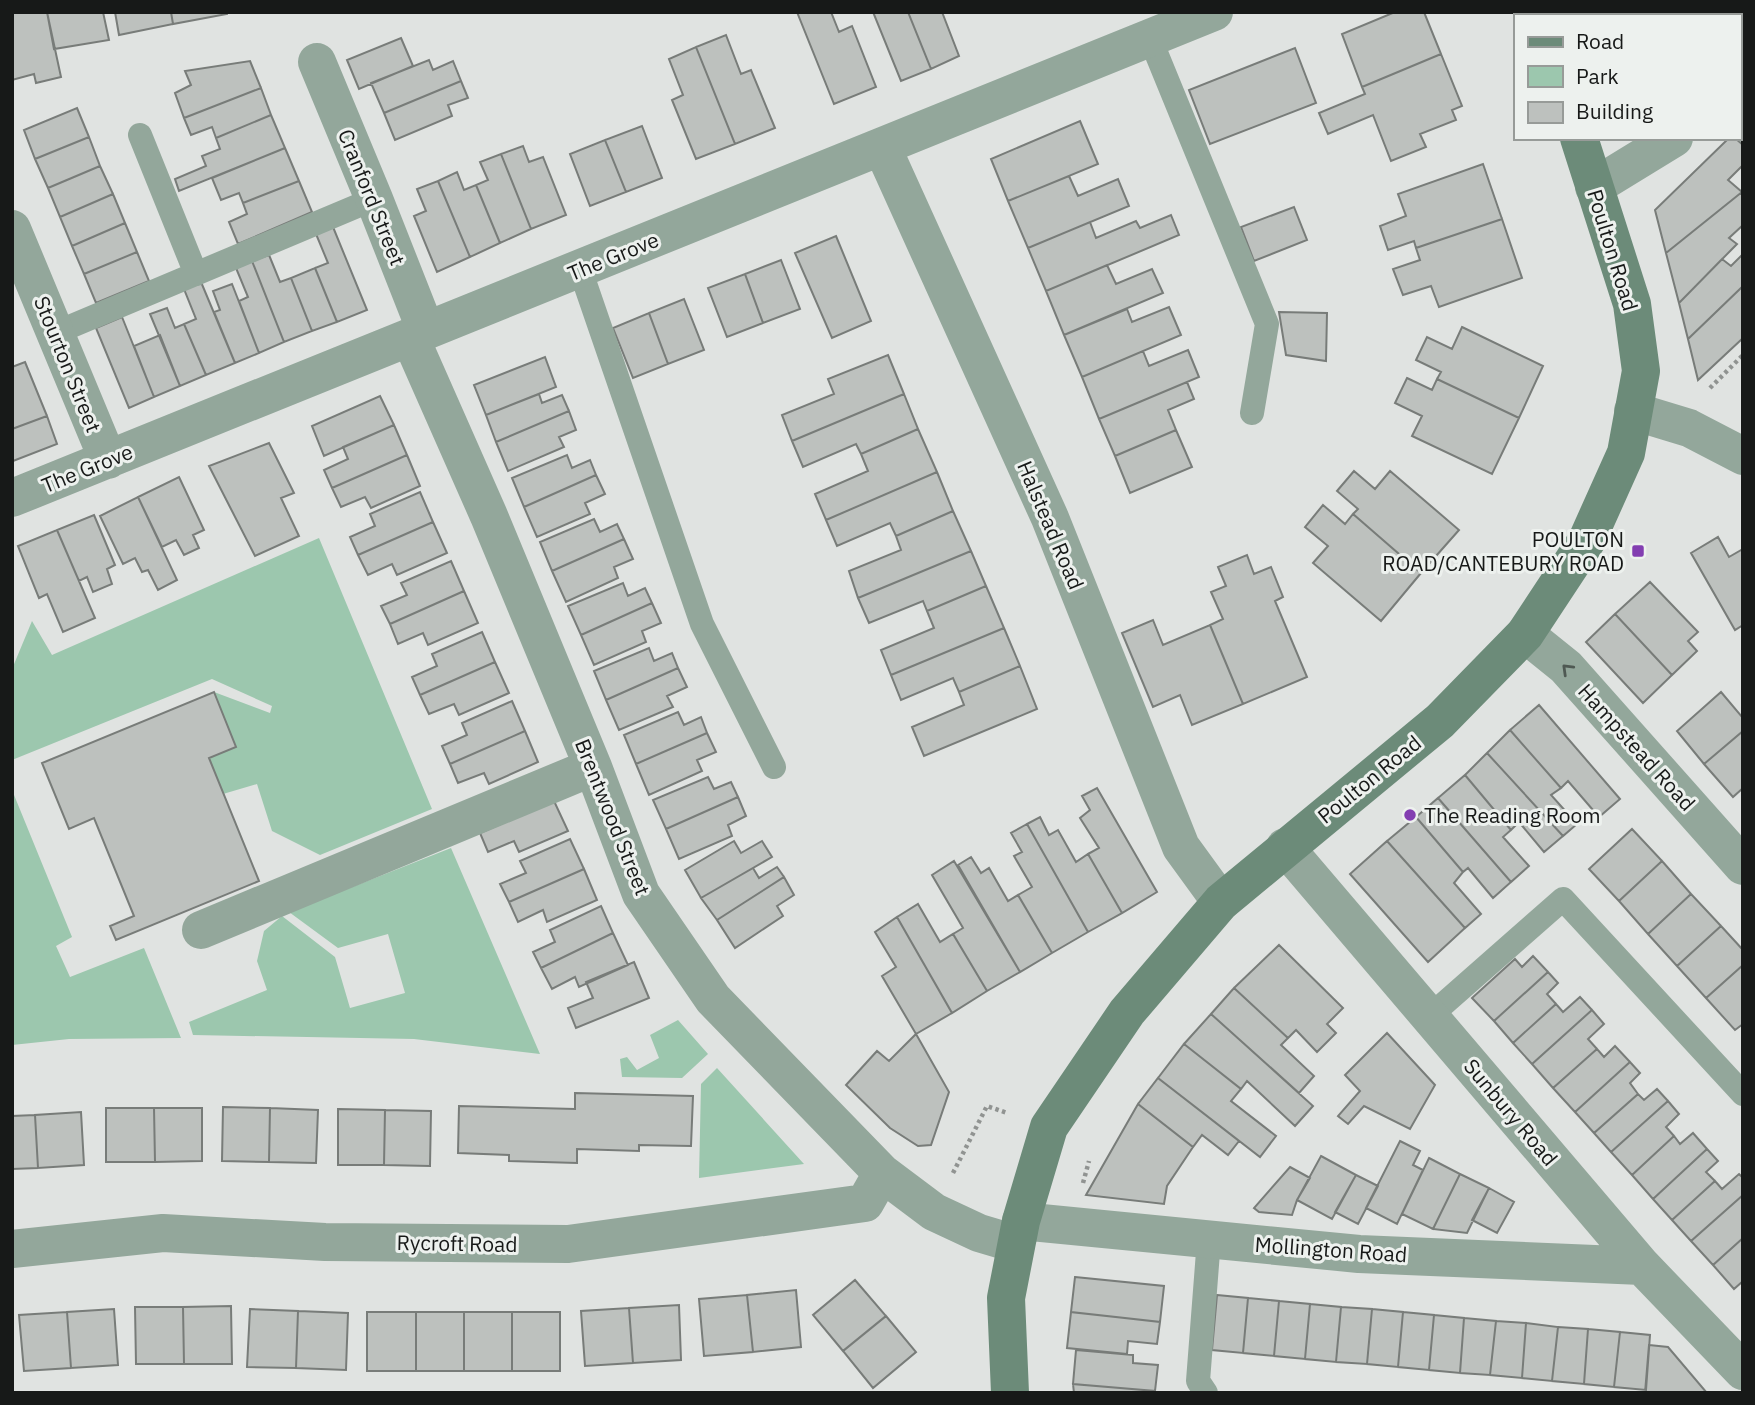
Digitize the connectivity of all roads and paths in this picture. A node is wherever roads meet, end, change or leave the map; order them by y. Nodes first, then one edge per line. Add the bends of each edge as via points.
1 (1214, 12) edge
2 (1150, 38) junction
3 (317, 62) dead end
4 (140, 135) dead end
5 (1580, 140) edge
6 (1671, 140) edge
7 (881, 147) junction
8 (1594, 187) junction
9 (374, 199) junction
10 (12, 229) edge
11 (580, 269) junction
12 (196, 274) junction
13 (55, 333) junction
14 (418, 334) junction
15 (1633, 411) junction
16 (1252, 413) dead end
17 (1743, 456) edge
18 (108, 460) junction
19 (12, 498) edge
20 (1525, 635) junction
21 (593, 767) junction
22 (774, 767) dead end
23 (1285, 847) junction
24 (1743, 866) edge
25 (1221, 902) junction
26 (201, 930) dead end
27 (1430, 1016) junction
28 (1743, 1094) edge
29 (882, 1173) junction
30 (1018, 1233) junction
31 (1209, 1239) junction
32 (12, 1249) edge
33 (1642, 1266) junction
34 (1743, 1371) edge
35 (1010, 1393) edge
36 (1206, 1393) edge

1 - 2 street, The Grove
2 - 7 street, The Grove
2 - 16 lane via 1267,324
3 - 9 street, Cranford Street
4 - 12 lane
5 - 8 main road, Poulton Road
6 - 8 street
7 - 11 street, The Grove
7 - 25 street, Halstead Road via 1050,518 1181,847
8 - 15 main road, Poulton Road via 1632,304 1641,371
9 - 12 lane
9 - 14 street, Cranford Street
10 - 13 street, Stourton Street
11 - 14 street, The Grove
11 - 22 lane via 702,624
12 - 13 lane
13 - 18 street, Stourton Street
14 - 18 street, The Grove
14 - 21 street, Brentwood Street
15 - 17 street via 1689,428
15 - 20 main road, Poulton Road via 1626,453 1587,540
18 - 19 street, The Grove
20 - 23 main road, Poulton Road via 1440,722
24 -> 20 street, Hampstead Road via 1566,667
21 - 26 street
21 - 29 street, Brentwood Street via 641,894 713,999
23 - 25 main road, Poulton Road
23 - 27 street, Sunbury Road
25 - 30 main road, Poulton Road via 1127,1012 1049,1127
27 - 28 lane via 1563,899
27 - 33 street, Sunbury Road
29 - 30 street, Brentwood Street via 934,1212 979,1233
29 - 32 street, Rycroft Road via 865,1203 568,1244 325,1242 163,1233
30 - 31 street, Mollington Road
30 - 35 main road, Poulton Road via 1006,1298
31 - 33 street, Mollington Road via 1359,1254
31 - 36 lane via 1198,1381
33 - 34 street, Sunbury Road

